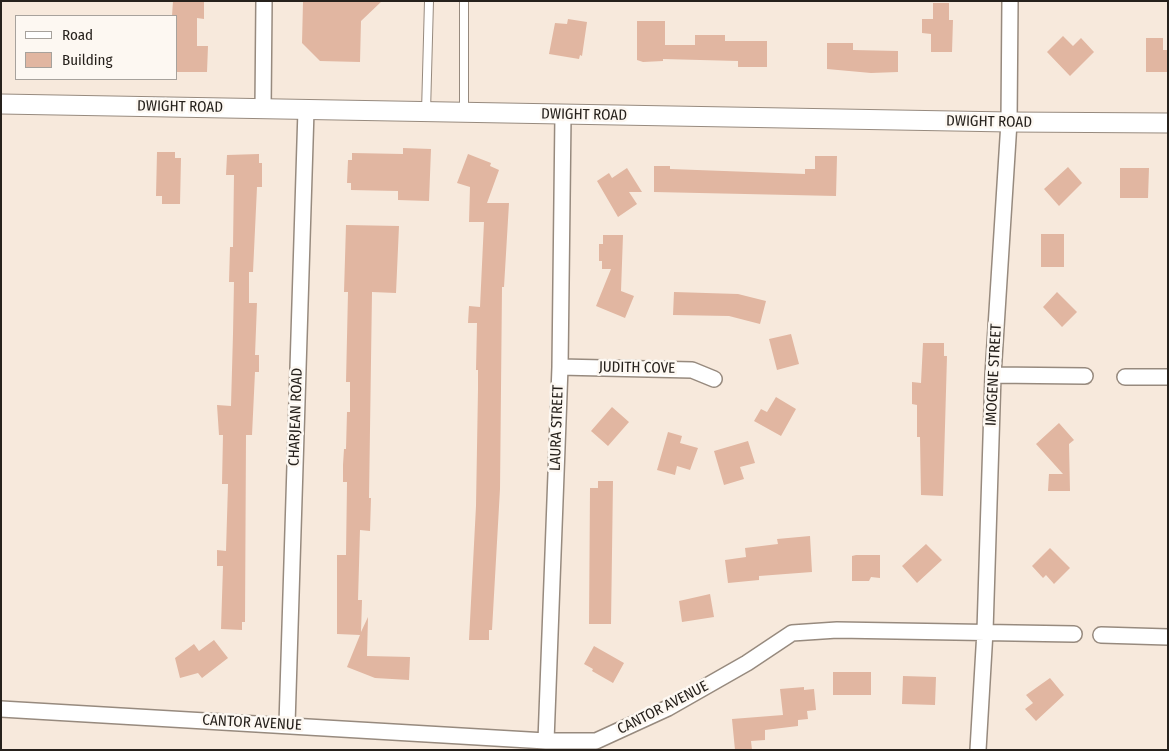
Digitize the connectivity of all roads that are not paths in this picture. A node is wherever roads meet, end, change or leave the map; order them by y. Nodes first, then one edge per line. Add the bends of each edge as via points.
1 (264, 1) edge
2 (429, 1) edge
3 (464, 1) edge
4 (1010, 1) edge
5 (1, 104) edge
6 (263, 109) junction
7 (306, 110) junction
8 (426, 112) junction
9 (464, 113) junction
10 (563, 115) junction
11 (1009, 122) junction
12 (1168, 123) edge
13 (560, 366) junction
14 (993, 375) junction
15 (1085, 376) dead end
16 (1125, 377) dead end
17 (1168, 377) edge
18 (714, 379) dead end
19 (985, 631) junction
20 (1074, 634) dead end
21 (1101, 635) dead end
22 (1168, 637) edge
23 (1, 709) edge
24 (288, 724) junction
25 (546, 741) junction
26 (978, 750) edge

1 - 6 street
2 - 8 lane
3 - 9 lane
4 - 11 street, IMOGENE STREET
5 - 6 street, DWIGHT ROAD
6 - 7 street, DWIGHT ROAD
7 - 8 street, DWIGHT ROAD
7 - 24 street, CHARJEAN ROAD
8 - 9 street, DWIGHT ROAD
9 - 10 street, DWIGHT ROAD
10 - 11 street, DWIGHT ROAD
10 - 13 street, LAURA STREET
11 - 12 street, DWIGHT ROAD
11 - 14 street, IMOGENE STREET
13 - 18 street, JUDITH COVE via 692,370
13 - 25 street, LAURA STREET
14 - 15 street
14 - 19 street, IMOGENE STREET
16 - 17 street
19 - 20 street, CANTOR AVENUE
19 - 25 street, CANTOR AVENUE via 837,630 792,633 668,708 596,741
19 - 26 street, IMOGENE STREET
21 - 22 street
23 - 24 street, CANTOR AVENUE
24 - 25 street, CANTOR AVENUE

